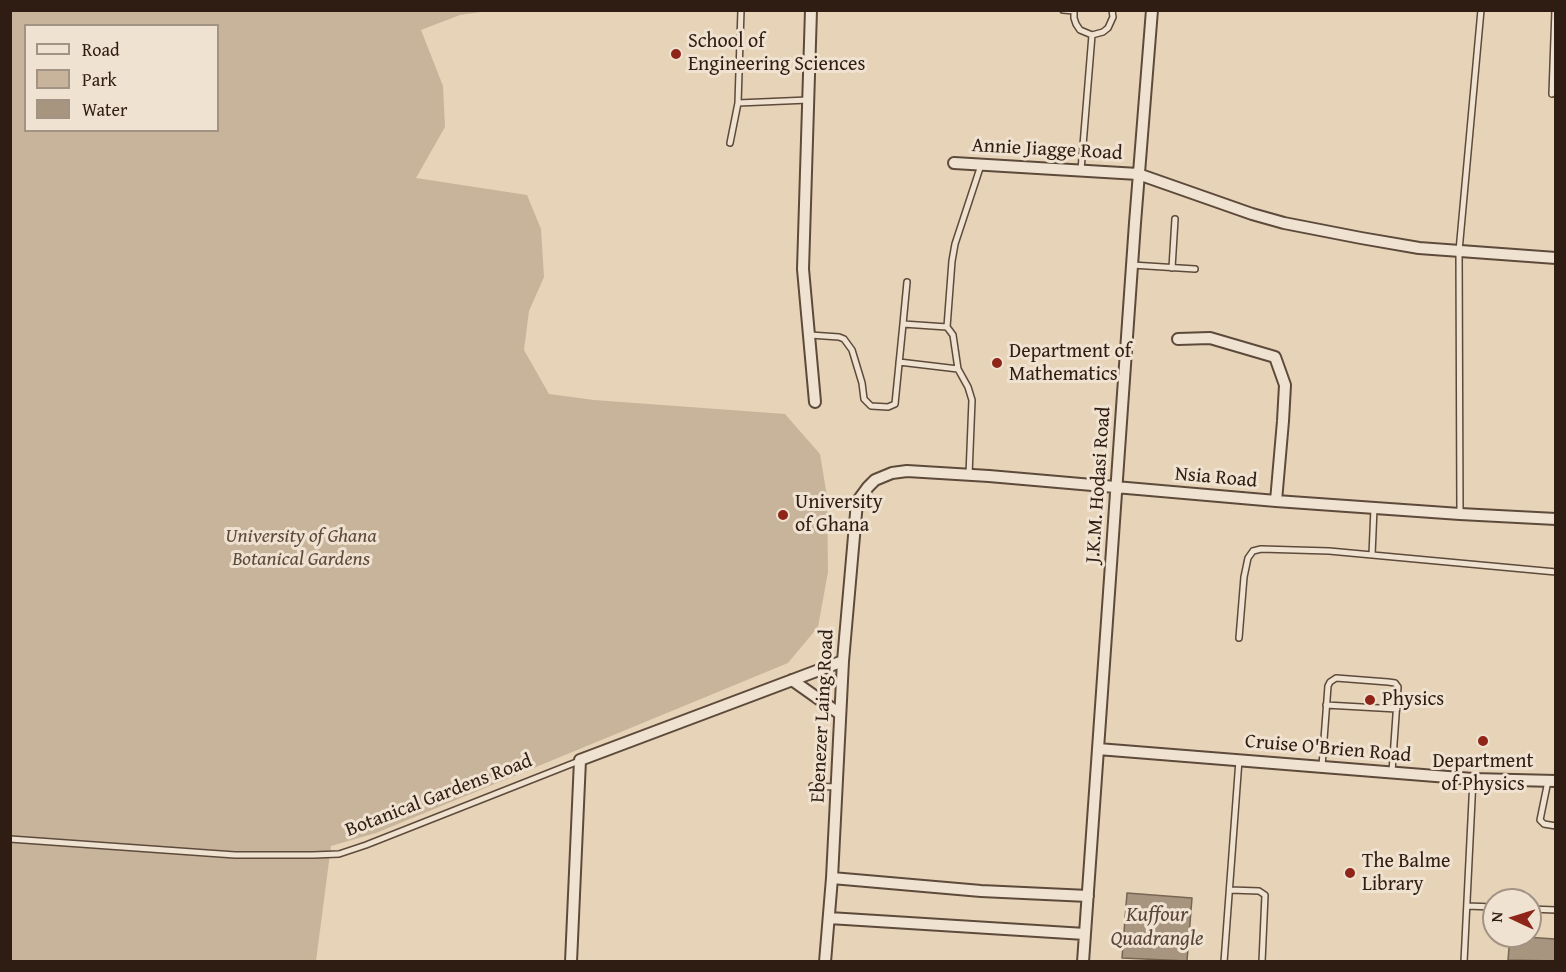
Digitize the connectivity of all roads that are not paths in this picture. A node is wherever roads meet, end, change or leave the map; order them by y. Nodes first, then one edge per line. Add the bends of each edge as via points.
1 (741, 10) edge
2 (811, 10) edge
3 (1063, 10) edge
4 (1112, 10) edge
5 (1152, 10) edge
6 (1481, 10) edge
7 (1556, 10) edge
8 (1074, 11) edge
9 (1092, 35) junction
10 (1551, 94) dead end
11 (808, 100) junction
12 (738, 103) junction
13 (730, 143) dead end
14 (954, 163) dead end
15 (982, 165) junction
16 (1082, 170) junction
17 (1138, 174) junction
18 (1175, 219) dead end
19 (1459, 251) junction
20 (1556, 258) edge
21 (1132, 266) junction
22 (1172, 268) junction
23 (1195, 269) dead end
24 (907, 282) dead end
25 (903, 324) junction
26 (948, 327) junction
27 (810, 335) junction
28 (1178, 339) dead end
29 (899, 362) junction
30 (958, 369) junction
31 (815, 402) dead end
32 (969, 475) junction
33 (875, 480) joint
34 (1117, 488) junction
35 (1276, 501) junction
36 (1374, 508) junction
37 (1460, 514) junction
38 (1556, 519) edge
39 (1372, 555) junction
40 (1556, 572) edge
41 (1239, 638) dead end
42 (843, 661) junction
43 (792, 680) junction
44 (1326, 705) junction
45 (1396, 709) junction
46 (840, 714) junction
47 (1098, 749) junction
48 (580, 760) junction
49 (1239, 760) junction
50 (1322, 766) junction
51 (1392, 772) junction
52 (1473, 779) junction
53 (1552, 781) edge
54 (812, 786) dead end
55 (836, 787) junction
56 (1556, 826) edge
57 (10, 840) edge
58 (832, 878) junction
59 (1230, 890) junction
60 (1088, 896) junction
61 (1467, 906) junction
62 (1482, 907) edge
63 (829, 918) junction
64 (1085, 934) junction
65 (571, 962) edge
66 (825, 962) edge
67 (1083, 962) edge
68 (1224, 962) edge
69 (1262, 962) edge
70 (1464, 962) edge

1 - 12 lane
2 - 11 street
3 - 8 lane
4 - 9 lane via 1108,28
5 - 17 street, J.K.M. Hodasi Road
6 - 19 lane
7 - 10 lane
8 - 9 lane via 1080,30
9 - 16 lane
11 - 12 lane
11 - 27 street via 803,268
12 - 13 lane
14 - 15 street, Annie Jiagge Road
15 - 16 street, Annie Jiagge Road
15 - 26 lane via 955,244
16 - 17 street, Annie Jiagge Road
17 - 19 street, Annie Jiagge Road via 1284,223 1407,246
17 - 21 street, J.K.M. Hodasi Road
18 - 22 lane
19 - 20 street, Annie Jiagge Road
19 - 37 lane
21 - 22 lane
21 - 34 street, J.K.M. Hodasi Road
22 - 23 lane
24 - 25 lane
25 - 26 lane
25 - 29 lane
26 - 30 lane via 953,335
27 - 29 lane via 844,339 852,350 864,399 872,406 895,404
27 - 31 street
28 - 35 street via 1210,338 1275,357 1285,385
29 - 30 lane
30 - 32 lane via 972,400
32 - 33 street, Nsia Road via 907,471
32 - 34 street, Nsia Road
33 - 42 street, Ebenezer Laing Road via 857,502
34 - 35 street, Nsia Road
34 - 47 street, J.K.M. Hodasi Road
35 - 36 street, Nsia Road
36 - 37 street, Nsia Road
36 - 39 lane
37 - 38 street, Nsia Road
39 - 40 lane
39 - 41 lane via 1329,550 1253,551 1244,577
42 - 43 street, Botanical Gardens Road
42 - 46 street, Ebenezer Laing Road
43 - 46 street
43 - 48 street, Botanical Gardens Road
44 - 45 lane
44 - 45 lane via 1328,686 1336,678 1395,683
44 - 50 lane
45 - 51 lane
46 - 55 street, Ebenezer Laing Road
47 - 49 street, Cruise O'Brien Road
47 - 60 street, J.K.M. Hodasi Road
48 - 57 lane, Botanical Gardens Road via 339,854 235,855
48 - 65 street
49 - 50 street, Cruise O'Brien Road
49 - 59 lane
50 - 51 street, Cruise O'Brien Road
51 - 52 street, Cruise O'Brien Road
52 - 53 street, Cruise O'Brien Road
52 - 61 lane
53 - 56 lane via 1540,820
54 - 55 lane
55 - 58 street, Ebenezer Laing Road
58 - 60 street
58 - 63 street, Ebenezer Laing Road
59 - 68 lane
59 - 69 lane via 1259,891 1265,895
60 - 64 street, J.K.M. Hodasi Road
61 - 62 lane
61 - 70 lane
63 - 64 street
63 - 66 street, Ebenezer Laing Road
64 - 67 street, J.K.M. Hodasi Road

